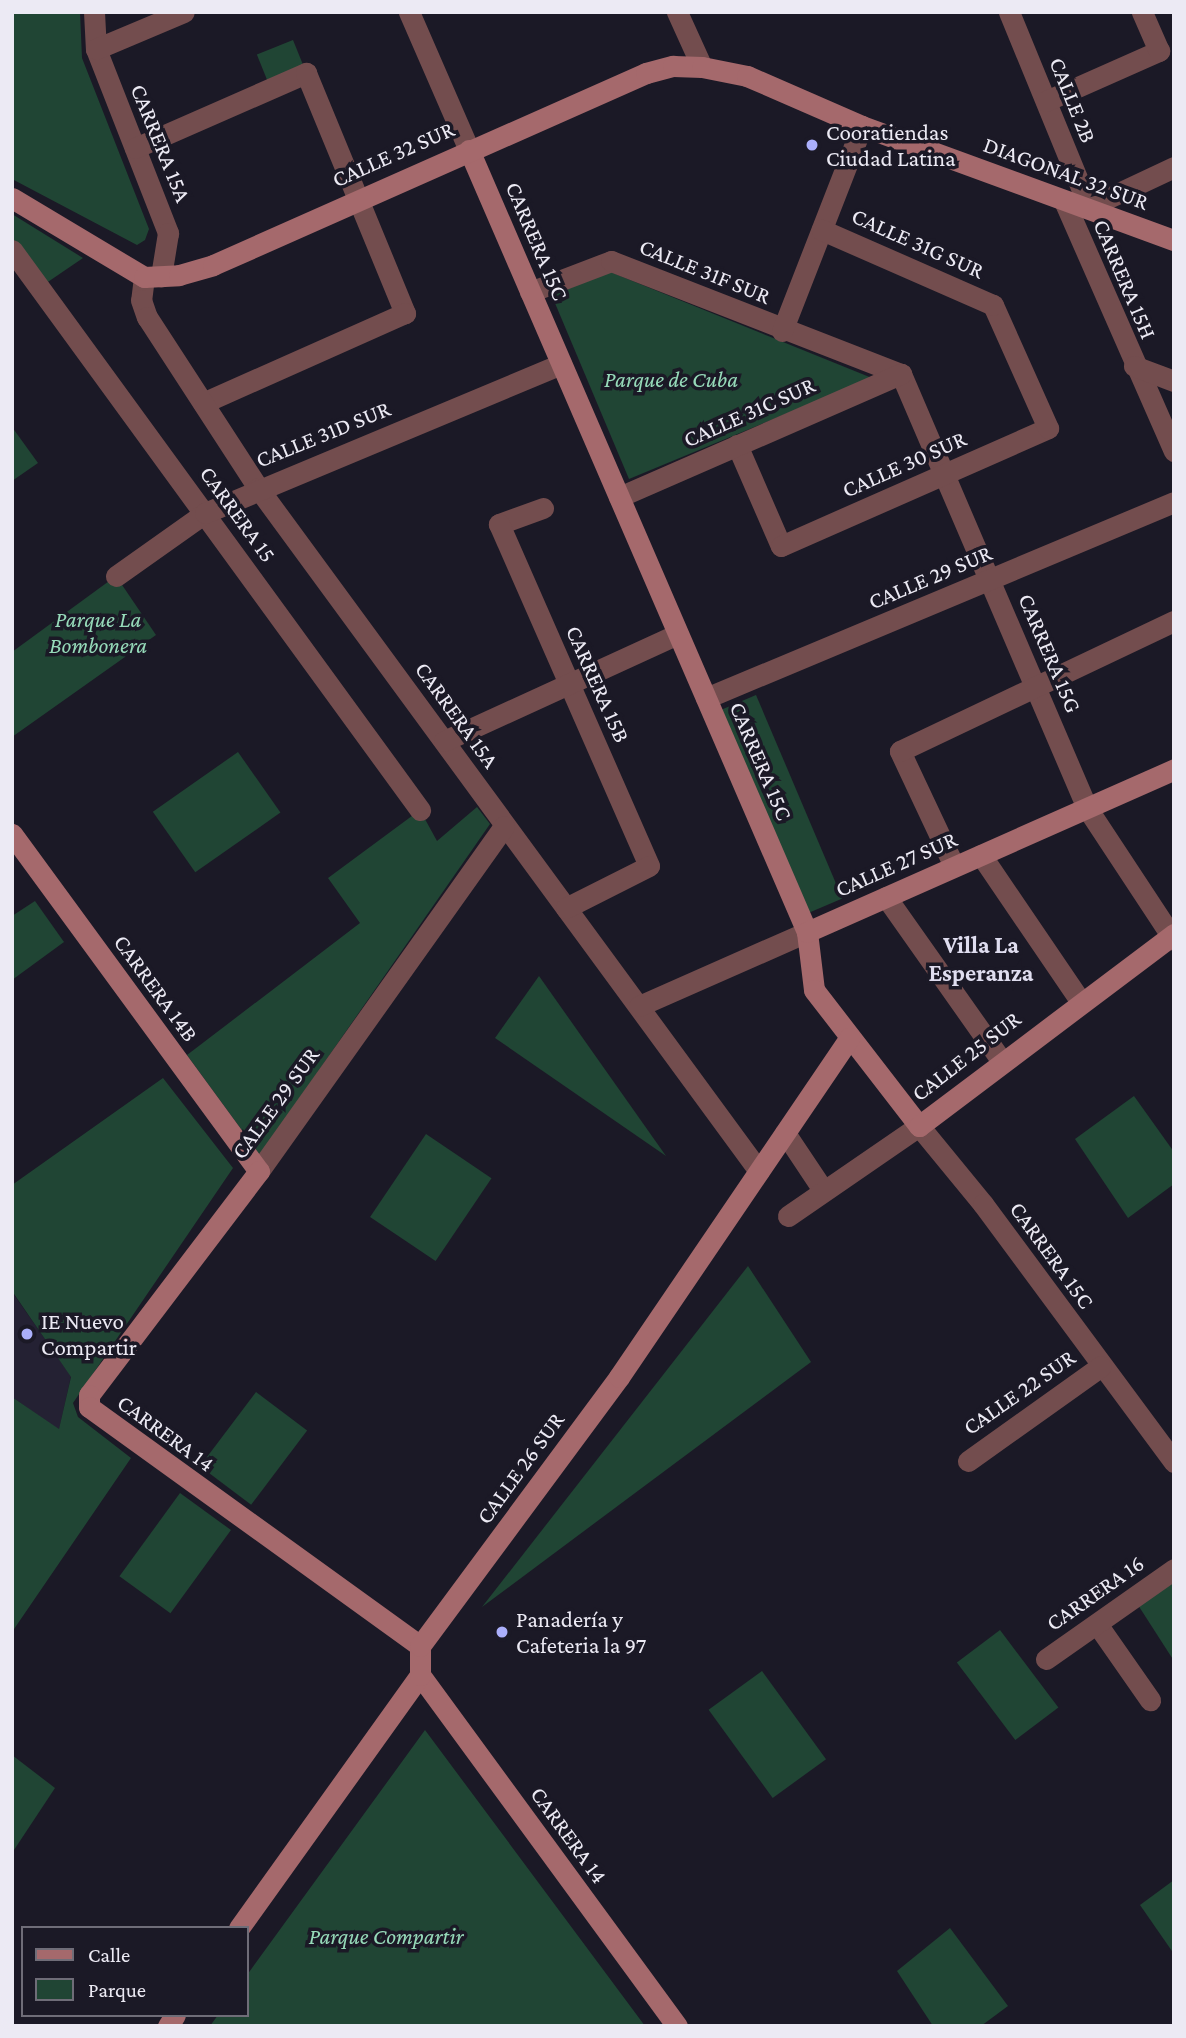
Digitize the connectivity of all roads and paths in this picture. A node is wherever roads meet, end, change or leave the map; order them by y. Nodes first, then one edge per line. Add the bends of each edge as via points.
1 (94, 12) edge
2 (184, 12) edge
3 (409, 12) edge
4 (677, 12) edge
5 (1010, 12) edge
6 (1142, 12) edge
7 (96, 49) junction
8 (702, 68) junction
9 (1045, 101) junction
10 (862, 126) junction
11 (135, 148) junction
12 (469, 150) junction
13 (1174, 167) edge
14 (359, 197) junction
15 (12, 198) edge
16 (1065, 203) junction
17 (1089, 207) junction
18 (822, 230) junction
19 (1174, 240) edge
20 (12, 250) edge
21 (152, 277) junction
22 (530, 292) junction
23 (782, 331) junction
24 (561, 364) junction
25 (1134, 366) junction
26 (901, 374) junction
27 (1174, 380) edge
28 (203, 403) junction
29 (1048, 428) joint
30 (737, 445) junction
31 (1174, 451) edge
32 (946, 476) junction
33 (258, 488) junction
34 (619, 497) junction
35 (1174, 502) edge
36 (543, 508) dead end
37 (205, 513) junction
38 (116, 576) dead end
39 (990, 581) junction
40 (1174, 621) edge
41 (678, 634) junction
42 (569, 684) junction
43 (1036, 686) junction
44 (706, 698) junction
45 (444, 741) junction
46 (1174, 769) edge
47 (1087, 808) junction
48 (419, 810) dead end
49 (503, 827) junction
50 (12, 834) edge
51 (981, 855) junction
52 (954, 866) junction
53 (886, 897) junction
54 (566, 908) junction
55 (807, 932) junction
56 (1173, 937) edge
57 (1081, 1002) junction
58 (639, 1006) junction
59 (849, 1038) junction
60 (1002, 1060) junction
61 (919, 1126) junction
62 (785, 1133) junction
63 (259, 1171) junction
64 (759, 1171) junction
65 (823, 1190) junction
66 (788, 1216) dead end
67 (1101, 1366) junction
68 (89, 1407) joint
69 (968, 1461) dead end
70 (1174, 1462) edge
71 (1174, 1569) edge
72 (1097, 1624) junction
73 (420, 1646) junction
74 (1046, 1659) dead end
75 (419, 1675) junction
76 (1150, 1700) dead end
77 (240, 1926) edge
78 (677, 2026) edge

1 - 7 street, CARRERA 15A
2 - 7 street
3 - 12 street, CARRERA 15C
4 - 8 street
5 - 9 street, CALLE 2B
6 - 9 street via 1159,51
7 - 11 street, CARRERA 15A
8 - 10 street, DIAGONAL 32 SUR via 747,76
8 - 12 street, CALLE 32 SUR via 673,66 646,73
9 - 17 street, CALLE 2B
10 - 16 street, DIAGONAL 32 SUR
10 - 18 street
11 - 14 street via 306,73
11 - 21 street, CARRERA 15A via 168,233
12 - 14 street, CALLE 32 SUR
12 - 22 street, CARRERA 15C
13 - 17 street
14 - 21 street, CALLE 32 SUR via 214,265
14 - 28 street via 405,313
15 - 21 street
16 - 17 street, DIAGONAL 32 SUR
16 - 25 street, CARRERA 15H
17 - 19 street, DIAGONAL 32 SUR
18 - 23 street
18 - 29 street, CALLE 31G SUR via 993,305
20 - 37 street, CARRERA 15
21 - 28 street, CARRERA 15A via 141,300 147,317
22 - 23 street, CALLE 31F SUR via 611,261
22 - 24 street, CARRERA 15C
23 - 26 street, CALLE 31F SUR
24 - 33 street, CALLE 31D SUR
24 - 34 street, CARRERA 15C
25 - 27 street
25 - 31 street, CARRERA 15H
26 - 30 street, CALLE 31C SUR
26 - 32 street, CARRERA 15G
28 - 33 street, CARRERA 15A
29 - 32 street, CALLE 30 SUR
30 - 32 street, CALLE 30 SUR via 781,547
30 - 34 street, CALLE 31C SUR
32 - 39 street, CARRERA 15G
33 - 37 street, CALLE 31D SUR
33 - 45 street, CARRERA 15A
34 - 41 street, CARRERA 15C
35 - 39 street, CALLE 29 SUR
36 - 42 street, CARRERA 15B via 499,524
37 - 38 street, CALLE 31D SUR
37 - 48 street, CARRERA 15
39 - 43 street, CARRERA 15G
39 - 44 street, CALLE 29 SUR
40 - 43 street
41 - 42 street
41 - 44 street, CARRERA 15C
42 - 45 street
42 - 54 street, CARRERA 15B via 649,866
43 - 47 street, CARRERA 15G
43 - 52 street via 900,751
44 - 55 street, CARRERA 15C
45 - 49 street, CARRERA 15A
46 - 47 street, CALLE 27 SUR
47 - 51 street, CALLE 27 SUR
47 - 56 street, CARRERA 15G
49 - 54 street, CARRERA 15A
49 - 63 street, CALLE 29 SUR
50 - 63 street, CARRERA 14B
51 - 52 street, CALLE 27 SUR
51 - 57 street
52 - 53 street, CALLE 27 SUR
53 - 55 street, CALLE 27 SUR
53 - 60 street
54 - 58 street, CARRERA 15A
55 - 58 street, CALLE 27 SUR
55 - 59 street, CARRERA 15C via 814,990
56 - 57 street, CALLE 25 SUR
57 - 60 street, CALLE 25 SUR
58 - 64 street, CARRERA 15A
59 - 61 street, CARRERA 15C
59 - 62 street, CALLE 26 SUR
60 - 61 street, CALLE 25 SUR
61 - 65 street, CALLE 25 SUR
61 - 67 street, CARRERA 15C via 983,1204
62 - 64 street, CALLE 26 SUR
62 - 65 street
63 - 68 street, CALLE 29 SUR via 89,1395
64 - 73 street, CALLE 26 SUR via 619,1377
65 - 66 street, CALLE 25 SUR
67 - 69 street, CALLE 22 SUR
67 - 70 street, CARRERA 15C
68 - 73 street, CARRERA 14
71 - 72 street, CARRERA 16
72 - 74 street, CARRERA 16
72 - 76 street
73 - 75 street
75 - 77 street
75 - 78 street, CARRERA 14

